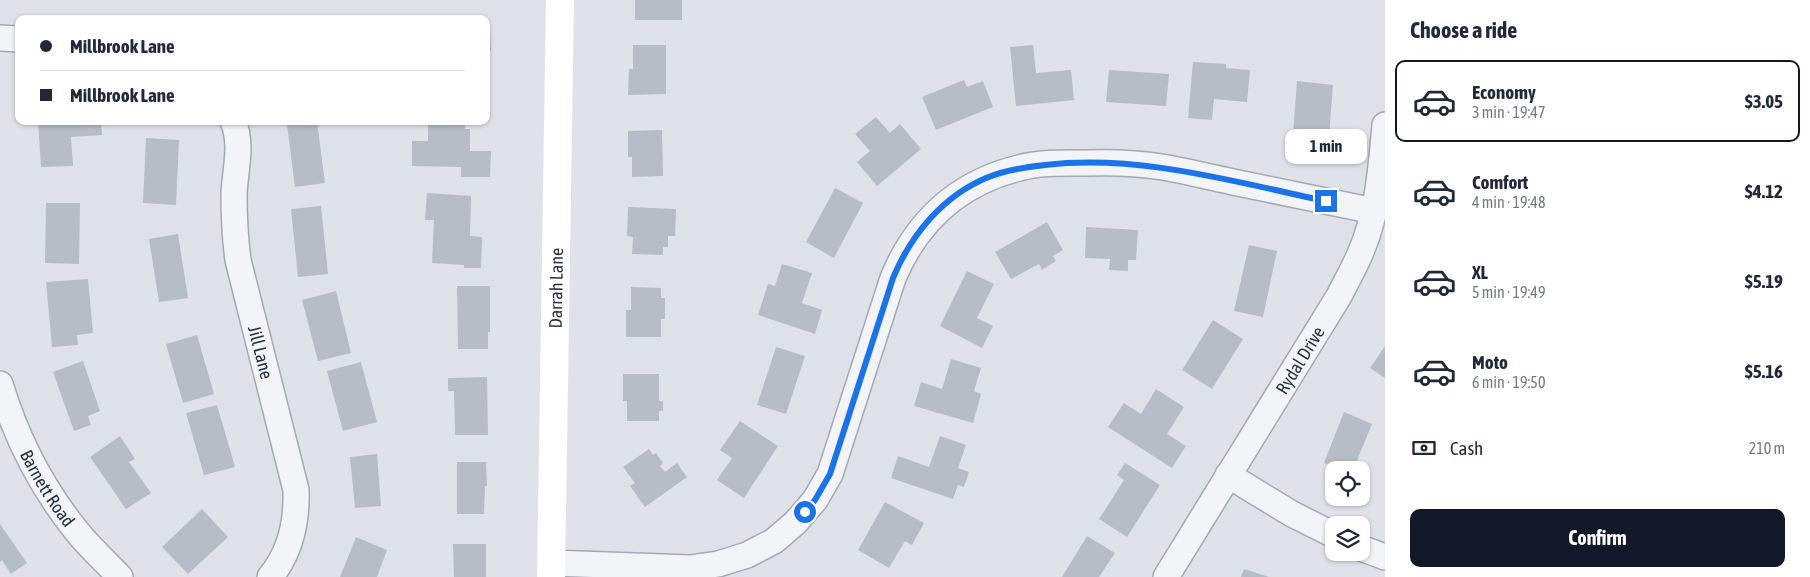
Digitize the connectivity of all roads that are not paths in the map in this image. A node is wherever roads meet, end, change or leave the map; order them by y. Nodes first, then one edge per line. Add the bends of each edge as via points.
1 (560, 0) edge
2 (0, 38) edge
3 (15, 39) edge
4 (234, 125) edge
5 (1385, 125) edge
6 (1374, 211) junction
7 (0, 384) edge
8 (1228, 475) junction
9 (1325, 530) edge
10 (1370, 551) edge
11 (1385, 557) edge
12 (552, 570) edge
13 (120, 577) edge
14 (270, 577) edge
15 (1166, 577) edge

1 - 12 street, Darrah Lane
2 - 3 street
4 - 14 street, Jill Lane via 239,152 234,192 238,260 296,490 293,534 284,557
5 - 6 street, Rydal Drive
6 - 8 street, Rydal Drive via 1360,253 1339,296
6 - 12 street via 1162,167 1113,162 1020,167 986,178 958,194 932,215 900,260 830,474 815,500 795,523 774,541 747,555 718,564 690,568
7 - 13 street, Barnett Road via 10,416 51,497 76,531
8 - 9 street
8 - 15 street, Rydal Drive
10 - 11 street

